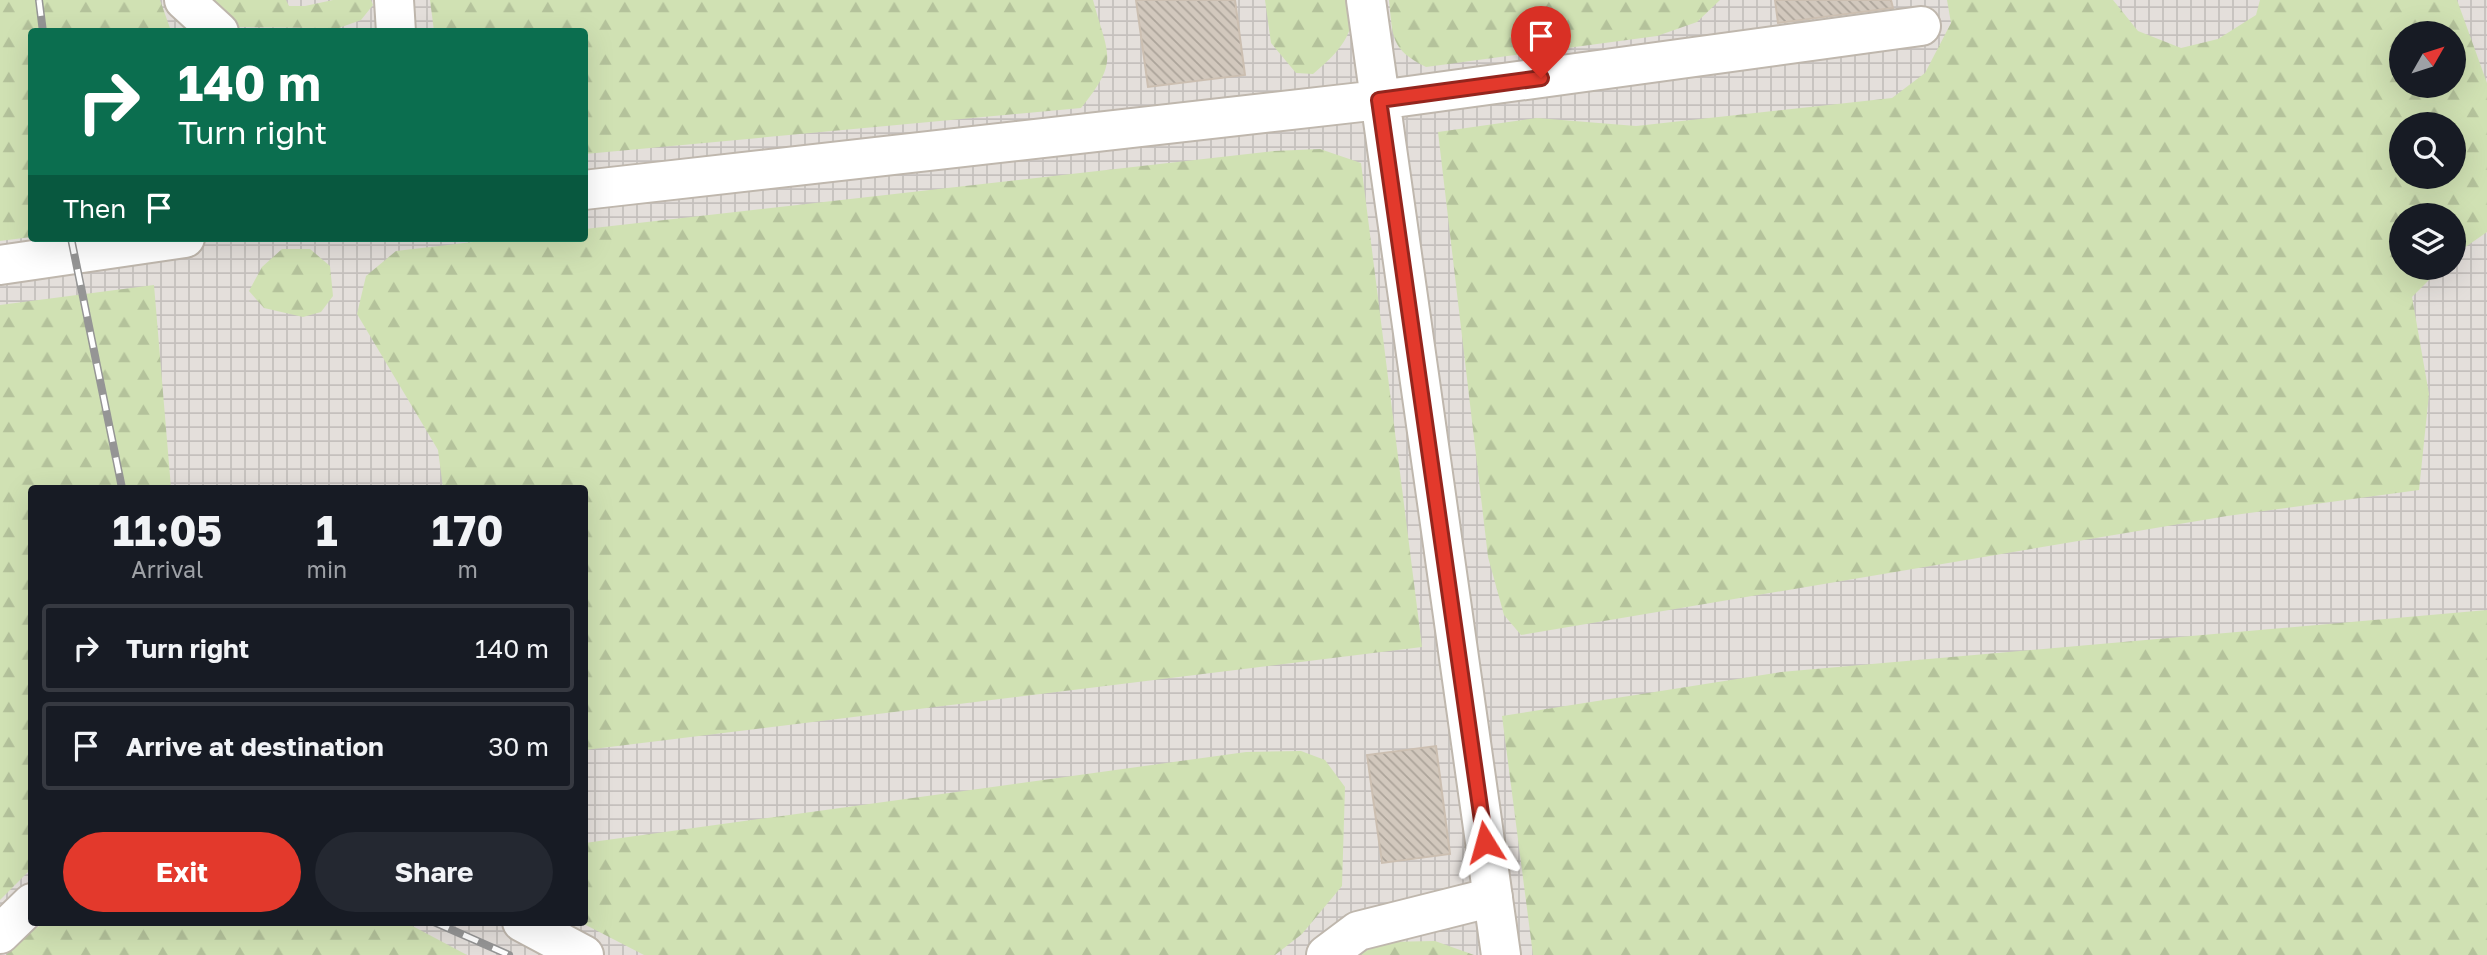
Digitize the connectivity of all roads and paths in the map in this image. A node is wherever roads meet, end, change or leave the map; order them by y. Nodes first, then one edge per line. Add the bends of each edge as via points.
1 (184, 0) edge
2 (394, 0) edge
3 (1366, 0) edge
4 (1922, 26) dead end
5 (215, 28) edge
6 (396, 28) edge
7 (1379, 100) junction
8 (588, 190) edge
9 (158, 242) edge
10 (0, 265) edge
11 (1493, 897) junction
12 (28, 907) edge
13 (530, 926) edge
14 (0, 934) edge
15 (584, 955) edge
16 (1326, 955) edge
17 (1502, 955) edge

1 - 5 lane
2 - 6 lane
3 - 7 lane
4 - 7 lane
7 - 8 lane
7 - 11 lane
9 - 10 lane
11 - 16 lane via 1358,931
11 - 17 lane
12 - 14 lane
13 - 15 lane

